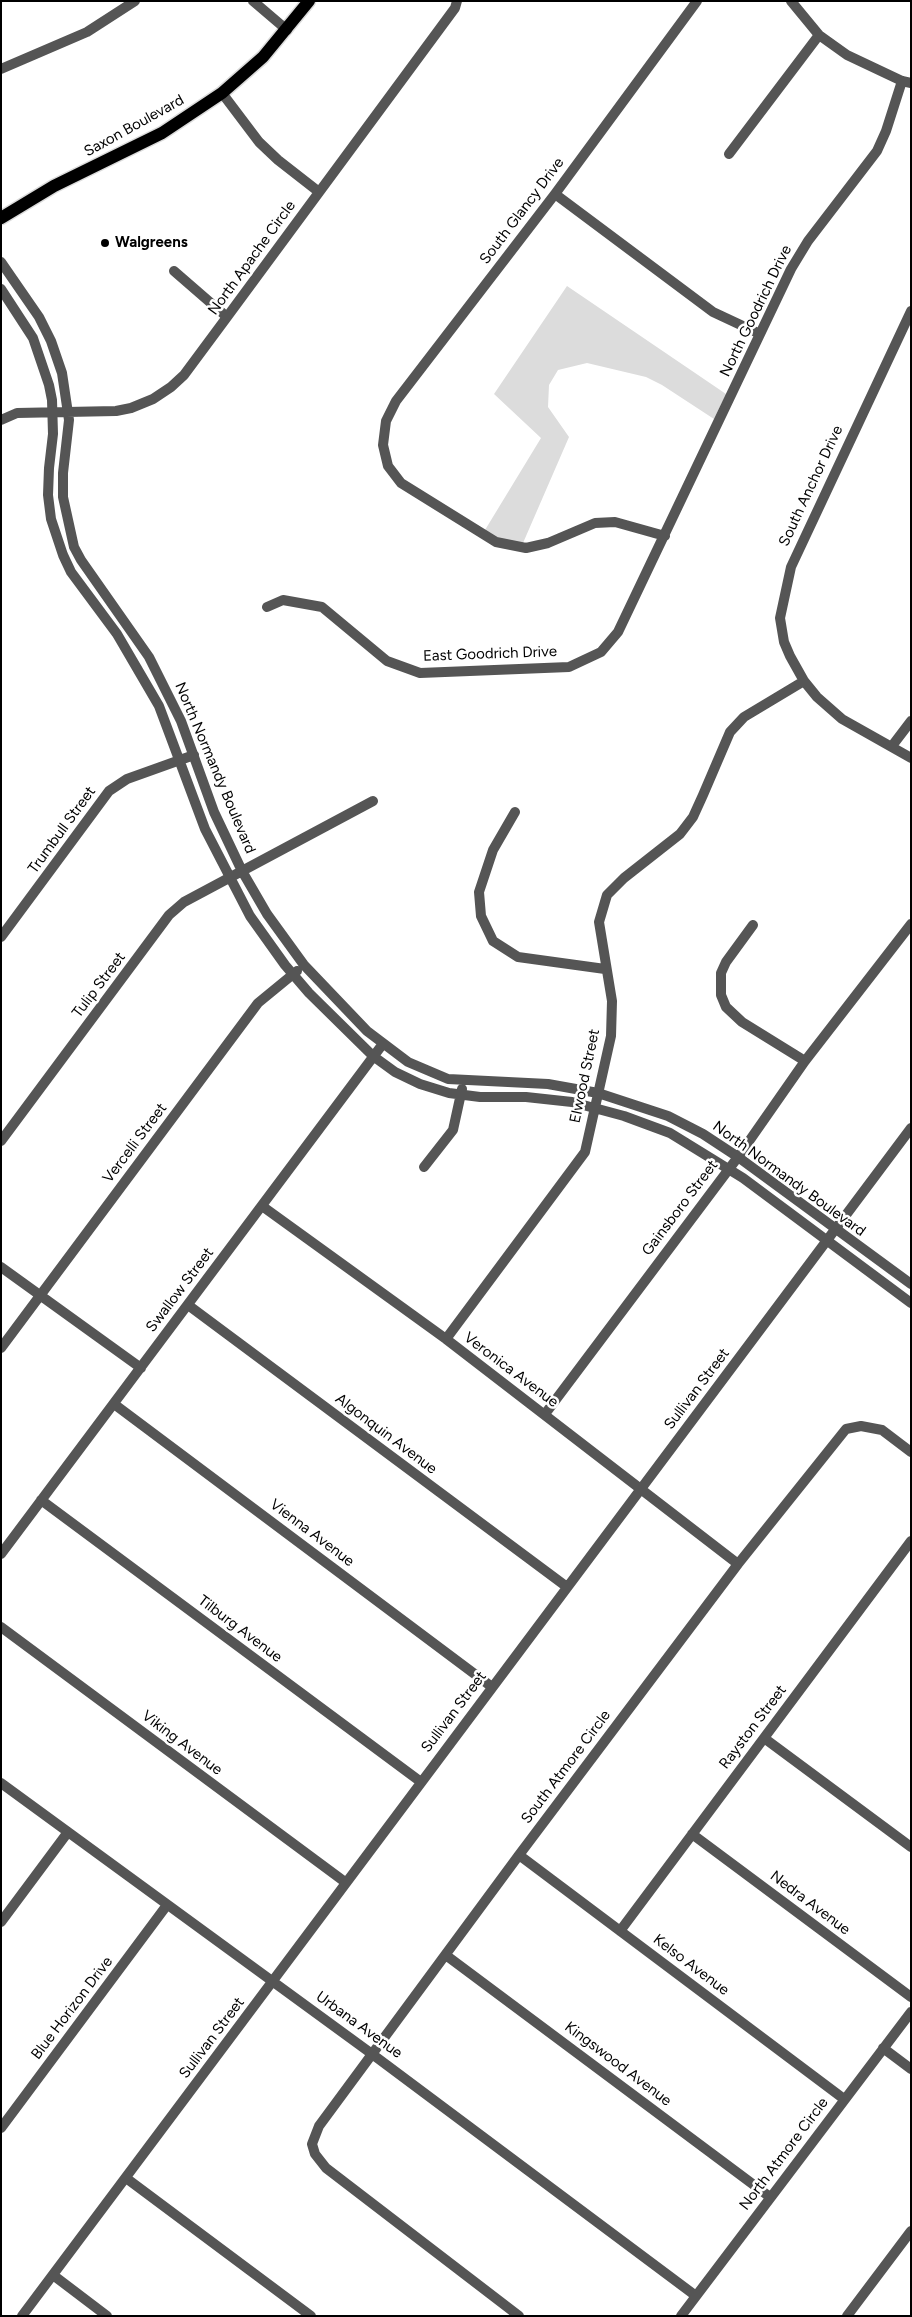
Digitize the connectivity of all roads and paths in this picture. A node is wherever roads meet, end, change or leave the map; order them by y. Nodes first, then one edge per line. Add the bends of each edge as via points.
1 (135, 1) edge
2 (253, 1) edge
3 (309, 1) edge
4 (458, 1) edge
5 (697, 1) edge
6 (791, 1) edge
7 (287, 30) junction
8 (820, 35) junction
9 (1, 69) edge
10 (906, 82) edge
11 (222, 93) junction
12 (729, 154) dead end
13 (319, 192) junction
14 (555, 194) junction
15 (1, 218) edge
16 (1, 262) edge
17 (174, 271) dead end
18 (1, 289) edge
19 (911, 311) edge
20 (227, 317) junction
21 (760, 334) junction
22 (52, 412) junction
23 (68, 412) junction
24 (1, 420) edge
25 (665, 536) junction
26 (267, 607) dead end
27 (804, 681) junction
28 (911, 721) edge
29 (892, 746) junction
30 (194, 755) junction
31 (911, 758) edge
32 (179, 759) junction
33 (373, 801) dead end
34 (515, 812) dead end
35 (242, 871) junction
36 (229, 878) junction
37 (911, 924) edge
38 (753, 925) dead end
39 (1, 937) edge
40 (304, 966) junction
41 (605, 969) junction
42 (293, 975) junction
43 (382, 1044) junction
44 (373, 1056) junction
45 (806, 1061) junction
46 (464, 1081) junction
47 (598, 1093) junction
48 (461, 1094) junction
49 (595, 1107) junction
50 (909, 1133) edge
51 (1, 1141) edge
52 (738, 1157) junction
53 (424, 1166) dead end
54 (729, 1168) junction
55 (262, 1206) junction
56 (836, 1229) junction
57 (827, 1241) junction
58 (1, 1267) edge
59 (911, 1284) edge
60 (40, 1296) junction
61 (911, 1303) edge
62 (188, 1305) junction
63 (446, 1339) junction
64 (1, 1348) edge
65 (140, 1368) junction
66 (114, 1404) junction
67 (545, 1414) junction
68 (911, 1452) edge
69 (641, 1488) junction
70 (42, 1500) junction
71 (911, 1541) edge
72 (1, 1554) edge
73 (738, 1564) junction
74 (567, 1587) junction
75 (1, 1627) edge
76 (492, 1687) junction
77 (764, 1738) junction
78 (420, 1782) junction
79 (1, 1783) edge
80 (68, 1832) junction
81 (692, 1834) junction
82 (911, 1847) edge
83 (519, 1855) junction
84 (345, 1882) junction
85 (167, 1906) junction
86 (1, 1922) edge
87 (620, 1931) junction
88 (447, 1956) junction
89 (273, 1982) junction
90 (911, 1997) edge
91 (911, 2012) edge
92 (883, 2048) junction
93 (372, 2054) junction
94 (911, 2069) edge
95 (844, 2098) junction
96 (1, 2128) edge
97 (126, 2178) junction
98 (770, 2197) junction
99 (911, 2231) edge
100 (53, 2275) junction
101 (696, 2296) junction
102 (22, 2316) edge
103 (107, 2316) edge
104 (311, 2316) edge
105 (520, 2316) edge
106 (681, 2316) edge
107 (847, 2316) edge

1 - 9 street via 87,32
2 - 7 street
3 - 7 main road, Saxon Boulevard
4 - 13 street, North Apache Circle
5 - 14 street, South Glancy Drive
6 - 8 street
7 - 11 main road, Saxon Boulevard
8 - 10 street via 847,55
8 - 12 street
10 - 21 street, North Goodrich Drive via 877,150 808,241
11 - 13 street via 259,142
11 - 15 main road, Saxon Boulevard via 162,133 54,186
13 - 20 street, North Apache Circle
14 - 21 street via 713,312
14 - 25 street, South Glancy Drive via 396,401 386,421 383,445 388,466 401,483 496,542 526,548 548,543 595,523 608,522
16 - 23 street, North Normandy Boulevard via 39,316 51,341 62,373
17 - 20 street
18 - 22 street, North Normandy Boulevard via 26,324 40,354 49,385
19 - 27 street, South Anchor Drive via 791,566 780,618 784,642
20 - 23 street, North Apache Circle via 184,375 153,399 116,411
21 - 25 street, North Goodrich Drive
22 - 23 street, North Apache Circle
22 - 24 street, North Apache Circle via 17,414
22 - 32 street, North Normandy Boulevard via 48,495 58,544 71,572 117,634 159,706
23 - 30 street, North Normandy Boulevard via 63,497 74,547 149,657
25 - 26 street, East Goodrich Drive via 618,632 601,652 569,666 420,673 387,661 322,607 284,600
27 - 29 street, South Anchor Drive via 842,719
27 - 41 street, Elwood Street via 744,718 730,732 693,817 680,834 607,895 599,922
28 - 29 street
29 - 31 street, South Anchor Drive
30 - 32 street, Trumbull Street
30 - 35 street, North Normandy Boulevard via 214,812
32 - 36 street, North Normandy Boulevard via 205,829
32 - 39 street, Trumbull Street via 126,779 109,791
33 - 35 street, Tulip Street
34 - 41 street via 493,850 480,892 481,916 493,941 518,957
35 - 36 street, Tulip Street
35 - 40 street, North Normandy Boulevard via 267,914
36 - 42 street, North Normandy Boulevard via 250,916
36 - 51 street, Tulip Street via 184,902 169,915
37 - 45 street, Gainsboro Street
38 - 45 street via 721,973 721,994 726,1007 742,1022
40 - 42 street, Vercelli Street
40 - 43 street, North Normandy Boulevard
41 - 47 street, Elwood Street via 612,1000 611,1036
42 - 44 street, North Normandy Boulevard
42 - 60 street, Vercelli Street via 258,1003
43 - 44 street, Swallow Street
43 - 46 street, North Normandy Boulevard via 421,1069
44 - 48 street, North Normandy Boulevard via 420,1084
44 - 55 street, Swallow Street
45 - 52 street, Gainsboro Street
46 - 47 street, North Normandy Boulevard via 548,1084
46 - 48 street
47 - 49 street, Elwood Street
47 - 52 street, North Normandy Boulevard via 668,1116
48 - 49 street, North Normandy Boulevard via 555,1100
48 - 53 street via 453,1130
49 - 54 street, North Normandy Boulevard via 670,1133
49 - 63 street, Elwood Street via 585,1152
50 - 56 street, Sullivan Street
52 - 54 street, Gainsboro Street
52 - 56 street, North Normandy Boulevard
54 - 57 street, North Normandy Boulevard
54 - 67 street, Gainsboro Street
55 - 62 street, Swallow Street
55 - 63 street, Veronica Avenue
56 - 57 street, Sullivan Street
56 - 59 street, North Normandy Boulevard
57 - 61 street, North Normandy Boulevard
57 - 69 street, Sullivan Street
58 - 60 street
60 - 64 street, Vercelli Street
60 - 65 street
62 - 65 street, Swallow Street
62 - 74 street, Algonquin Avenue
63 - 67 street, Veronica Avenue
65 - 66 street, Swallow Street
66 - 70 street, Swallow Street
66 - 76 street, Vienna Avenue
67 - 69 street, Veronica Avenue
68 - 73 street, South Atmore Circle via 882,1430 861,1426 846,1429
69 - 73 street, Veronica Avenue
69 - 74 street, Sullivan Street
70 - 72 street, Swallow Street
70 - 78 street, Tilburg Avenue
71 - 77 street, Rayston Street
73 - 83 street, South Atmore Circle
74 - 76 street, Sullivan Street
75 - 84 street, Viking Avenue
76 - 78 street, Sullivan Street
77 - 81 street, Rayston Street
77 - 82 street
78 - 84 street, Sullivan Street
79 - 80 street, Urbana Avenue
80 - 85 street, Urbana Avenue
80 - 86 street
81 - 87 street, Rayston Street
81 - 90 street, Nedra Avenue
83 - 87 street, Kelso Avenue
83 - 88 street, South Atmore Circle
84 - 89 street, Sullivan Street
85 - 89 street, Urbana Avenue
85 - 96 street, Blue Horizon Drive
87 - 95 street, Kelso Avenue
88 - 93 street, South Atmore Circle
88 - 98 street, Kingswood Avenue
89 - 93 street, Urbana Avenue
89 - 97 street, Sullivan Street
91 - 92 street, North Atmore Circle
92 - 94 street
92 - 95 street, North Atmore Circle
93 - 101 street, Urbana Avenue
93 - 105 street, South Atmore Circle via 319,2126 312,2144 315,2154 326,2168
95 - 98 street, North Atmore Circle
97 - 100 street, Sullivan Street
97 - 104 street
98 - 101 street, North Atmore Circle
99 - 107 street
100 - 102 street, Sullivan Street
100 - 103 street
101 - 106 street, North Atmore Circle

